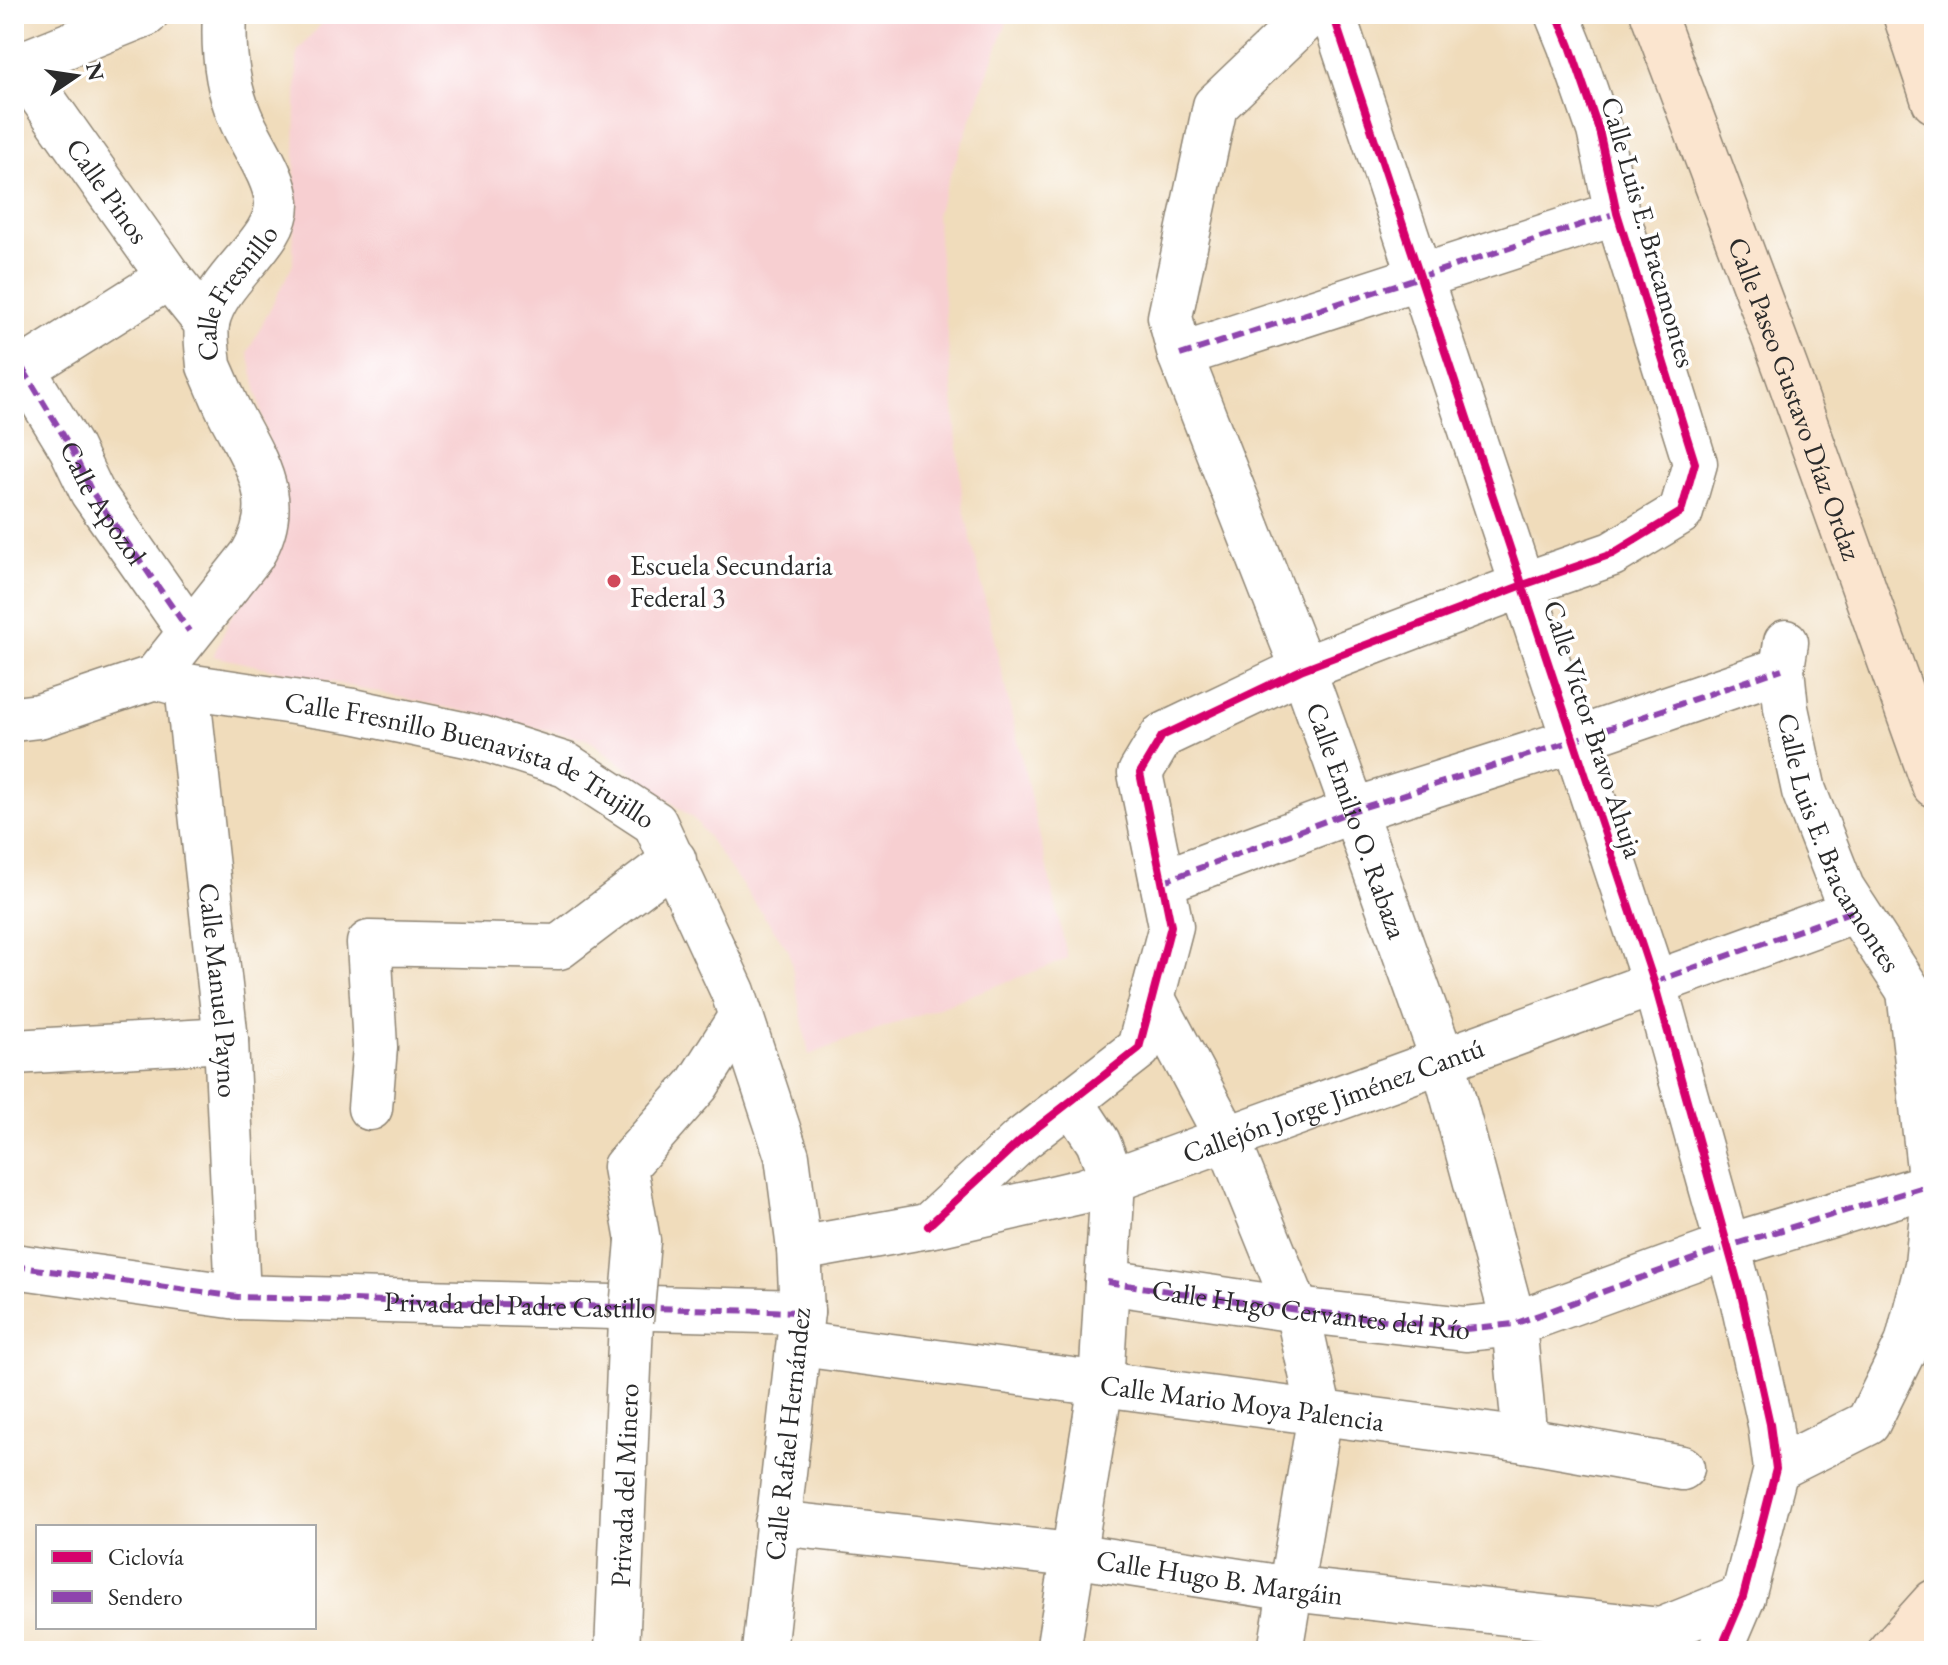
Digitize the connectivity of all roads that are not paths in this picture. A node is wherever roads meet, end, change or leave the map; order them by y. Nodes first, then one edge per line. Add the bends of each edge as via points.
1 (146, 14) edge
2 (223, 14) edge
3 (1311, 14) edge
4 (1333, 14) edge
5 (1557, 14) edge
6 (1653, 14) edge
7 (1905, 14) edge
8 (16, 66) edge
9 (1934, 101) edge
10 (1617, 213) junction
11 (169, 277) junction
12 (1422, 278) junction
13 (207, 324) junction
14 (1180, 355) junction
15 (18, 372) edge
16 (1523, 585) junction
17 (189, 631) junction
18 (1303, 669) junction
19 (171, 681) junction
20 (14, 719) edge
21 (1575, 740) junction
22 (1934, 785) edge
23 (1355, 810) junction
24 (674, 860) junction
25 (1162, 882) junction
26 (1856, 910) junction
27 (1654, 982) junction
28 (1909, 991) junction
29 (1152, 997) junction
30 (741, 1016) junction
31 (1934, 1029) edge
32 (226, 1040) junction
33 (14, 1052) edge
34 (1443, 1060) junction
35 (1071, 1101) junction
36 (370, 1108) dead end
37 (1228, 1140) junction
38 (1113, 1180) junction
39 (1931, 1185) junction
40 (928, 1226) junction
41 (797, 1233) junction
42 (1729, 1246) junction
43 (14, 1266) edge
44 (1107, 1282) junction
45 (238, 1297) junction
46 (1297, 1310) junction
47 (1514, 1324) junction
48 (801, 1328) junction
49 (1101, 1384) junction
50 (1320, 1414) junction
51 (1525, 1440) junction
52 (1682, 1468) dead end
53 (1776, 1469) junction
54 (777, 1523) junction
55 (1072, 1555) junction
56 (1290, 1589) junction
57 (1743, 1597) junction
58 (1934, 1602) edge
59 (617, 1651) edge
60 (764, 1651) edge
61 (1058, 1651) edge
62 (1280, 1651) edge
63 (1720, 1651) edge
64 (1890, 1651) edge

1 - 8 street
2 - 13 street, Calle Fresnillo via 226,67 236,104 277,202 263,239 223,285
3 - 14 street, Calle Emilio O. Rabaza via 1215,106 1170,317
4 - 12 street, Calle Víctor Bravo Ahuja
5 - 10 street, Calle Luis E. Bracamontes via 1599,130
6 - 22 main road, Calle Paseo Gustavo Díaz Ordaz
7 - 9 main road
8 - 11 street, Calle Pinos
10 - 12 street
10 - 16 street, Calle Luis E. Bracamontes via 1695,463 1681,512 1612,554
11 - 13 street, Calle Pinos
11 - 15 street
12 - 14 street
12 - 16 street, Calle Víctor Bravo Ahuja
13 - 17 street, Calle Fresnillo via 209,366 263,480 268,518 252,555
14 - 18 street, Calle Emilio O. Rabaza
15 - 17 street, Calle Apozol via 71,448 92,492
16 - 18 street
16 - 21 street, Calle Víctor Bravo Ahuja
17 - 19 street, Calle Fresnillo
18 - 23 street, Calle Emilio O. Rabaza
18 - 25 street via 1162,736 1140,773
19 - 20 street, Calle Fresnillo Buenavista de Trujillo
19 - 24 street, Calle Fresnillo Buenavista de Trujillo via 481,738 566,765 655,823
19 - 32 street, Calle Manuel Payno
21 - 23 street
21 - 26 street, Calle Luis E. Bracamontes via 1784,656 1786,708 1804,791 1842,888
21 - 27 street, Calle Víctor Bravo Ahuja
23 - 25 street
23 - 34 street, Calle Emilio O. Rabaza
24 - 30 street, Calle Fresnillo Buenavista de Trujillo
24 - 36 street via 559,947 369,943 375,1047
25 - 29 street via 1171,926
26 - 27 street, Callejón Jorge Jiménez Cantú
26 - 28 street, Calle Luis E. Bracamontes
27 - 34 street, Callejón Jorge Jiménez Cantú
27 - 42 street, Calle Víctor Bravo Ahuja
28 - 31 street, Calle Luis E. Bracamontes
28 - 39 street
29 - 35 street via 1139,1048
29 - 37 street
30 - 41 street, Calle Fresnillo Buenavista de Trujillo via 787,1156
30 - 59 street, Privada del Minero, bridge via 697,1085 625,1167 638,1241
32 - 33 street
32 - 45 street, Calle Manuel Payno
34 - 37 street, Callejón Jorge Jiménez Cantú
34 - 47 street, Calle Emilio O. Rabaza
35 - 38 street via 1098,1142
35 - 40 street
37 - 38 street, Callejón Jorge Jiménez Cantú
37 - 46 street
38 - 40 street, Callejón Jorge Jiménez Cantú
38 - 44 street
39 - 42 street, Calle Hugo Cervantes del Río
39 - 53 street via 1927,1265 1907,1344 1868,1423
40 - 41 street, Callejón Jorge Jiménez Cantú
41 - 48 street, Calle Rafael Hernández
42 - 47 street, Calle Hugo Cervantes del Río
42 - 53 street, Calle Víctor Bravo Ahuja
43 - 45 street, Privada del Padre Castillo
44 - 46 street, Calle Hugo Cervantes del Río
44 - 49 street
45 - 48 street, Privada del Padre Castillo
46 - 47 street, Calle Hugo Cervantes del Río via 1465,1329
46 - 50 street
47 - 51 street, Calle Emilio O. Rabaza
48 - 49 street, Calle Mario Moya Palencia
48 - 54 street, Calle Rafael Hernández
49 - 50 street, Calle Mario Moya Palencia
49 - 55 street
50 - 51 street, Calle Mario Moya Palencia
50 - 56 street
51 - 52 street, Calle Mario Moya Palencia
53 - 57 street
54 - 55 street, Calle Hugo B. Margáin
54 - 60 street, Calle Rafael Hernández
55 - 56 street, Calle Hugo B. Margáin
55 - 61 street
56 - 57 street, Calle Hugo B. Margáin via 1661,1630
56 - 62 street
57 - 63 street
58 - 64 main road

